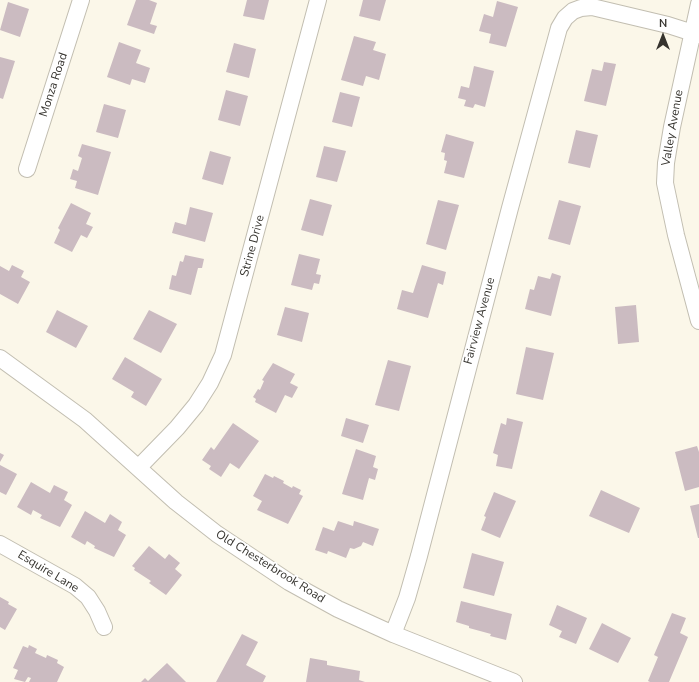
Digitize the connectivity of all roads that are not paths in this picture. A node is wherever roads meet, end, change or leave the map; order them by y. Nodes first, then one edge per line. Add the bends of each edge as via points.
1 (81, 0) edge
2 (318, 0) edge
3 (699, 4) edge
4 (570, 6) edge
5 (696, 34) edge
6 (27, 169) dead end
7 (699, 321) edge
8 (0, 358) edge
9 (138, 467) junction
10 (0, 544) edge
11 (104, 627) dead end
12 (392, 634) junction
13 (514, 682) edge

1 - 6 street, Monza Road
2 - 9 street, Strine Drive via 223,355 196,405
3 - 5 street, Valley Avenue
4 - 5 street via 592,7
4 - 12 street, Fairview Avenue via 559,28 419,556 407,598
5 - 7 street, Valley Avenue via 666,163 665,183
8 - 9 street, Old Chesterbrook Road via 85,420
9 - 12 street, Old Chesterbrook Road via 176,502 256,562 338,609
10 - 11 street, Esquire Lane via 75,586 88,597 98,611
12 - 13 street, Old Chesterbrook Road

